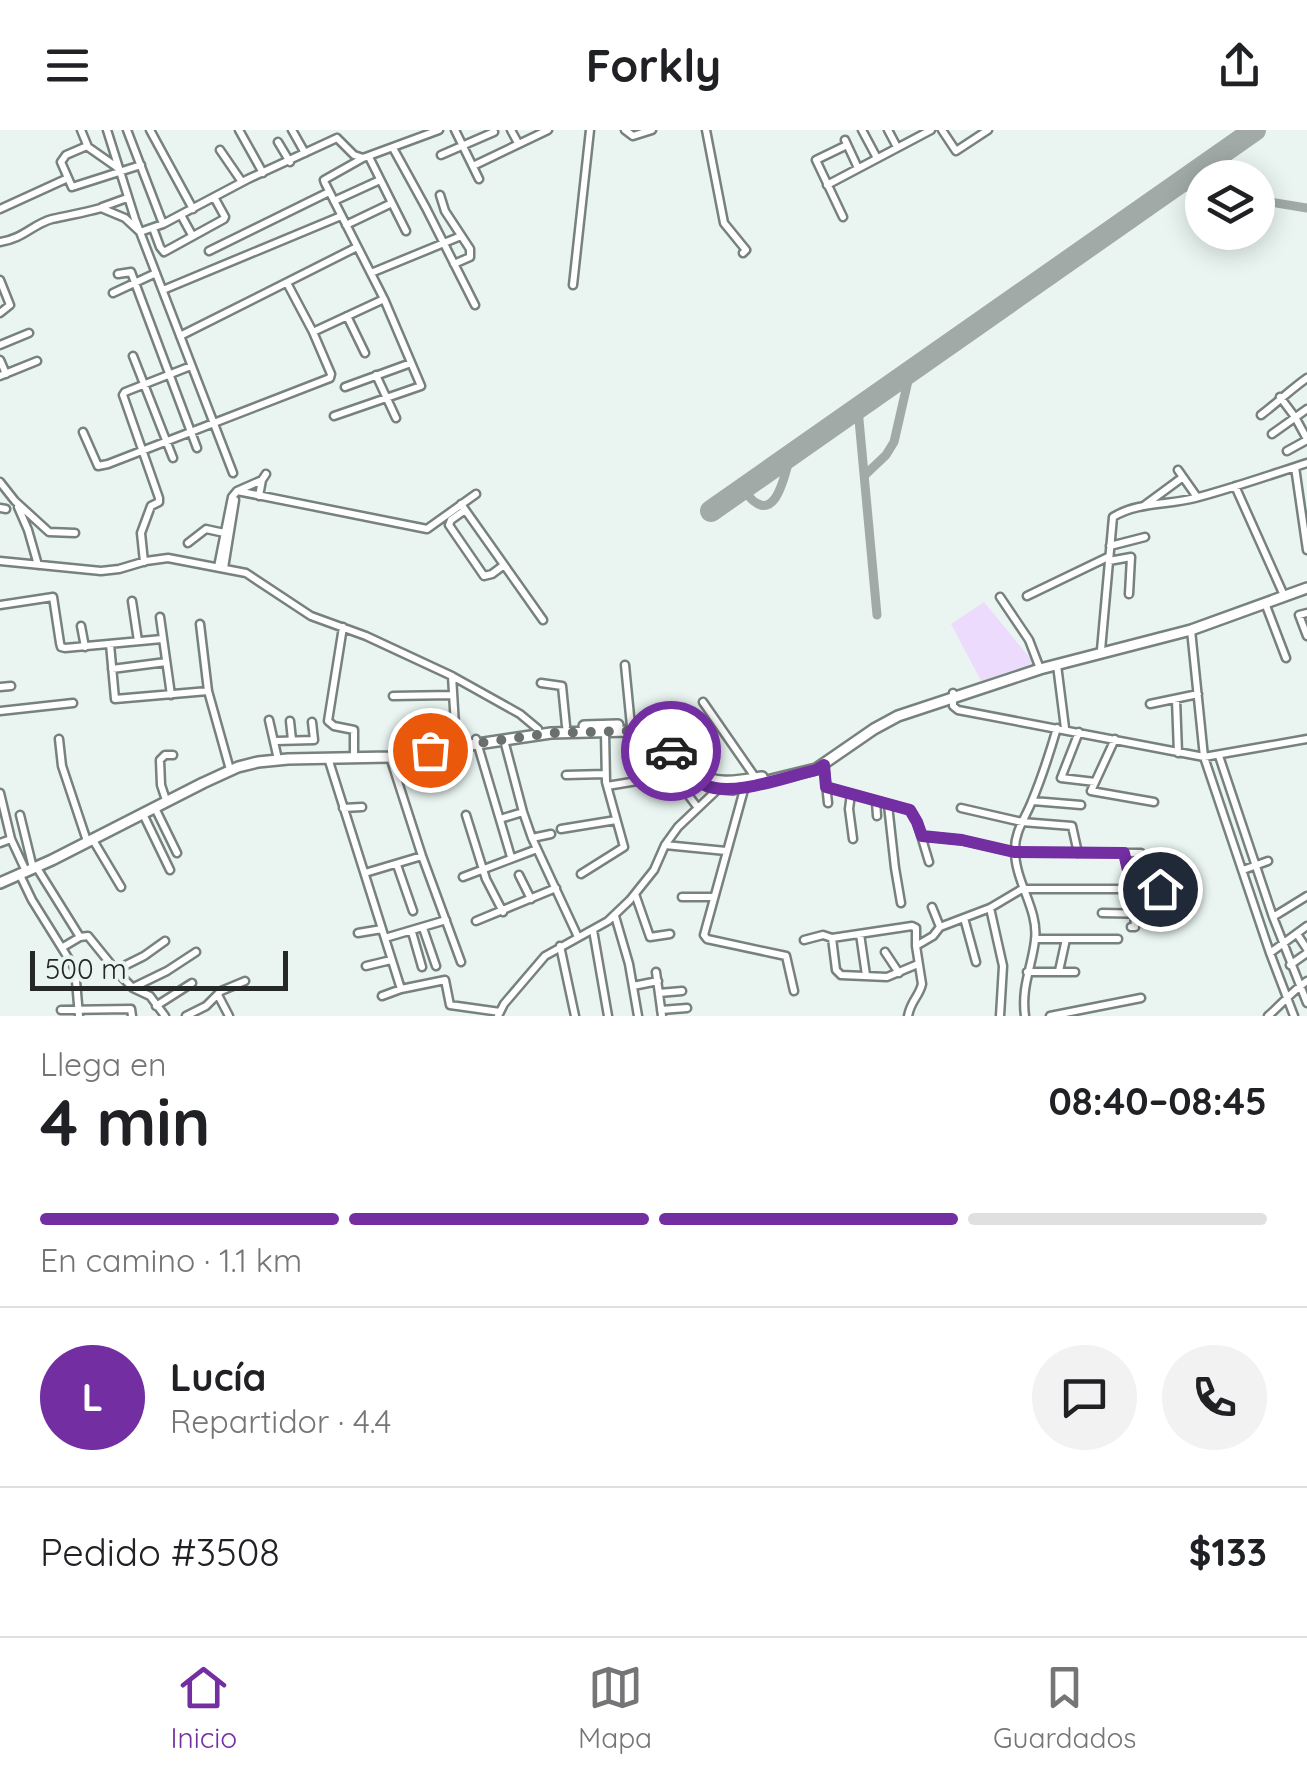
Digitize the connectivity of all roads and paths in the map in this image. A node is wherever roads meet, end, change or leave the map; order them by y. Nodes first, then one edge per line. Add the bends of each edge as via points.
1 (81, 130) edge
2 (106, 130) edge
3 (127, 130) edge
4 (150, 130) edge
5 (239, 130) edge
6 (292, 130) edge
7 (402, 130) edge
8 (439, 130) edge
9 (455, 130) edge
10 (511, 130) edge
11 (548, 130) edge
12 (590, 130) edge
13 (624, 130) edge
14 (652, 130) edge
15 (706, 130) edge
16 (862, 130) edge
17 (888, 130) edge
18 (932, 130) edge
19 (942, 130) edge
20 (988, 130) edge
21 (494, 132) edge
22 (535, 133) edge
23 (339, 134) edge
24 (278, 142) dead end
25 (408, 142) junction
26 (518, 143) junction
27 (88, 146) junction
28 (463, 147) junction
29 (393, 148) junction
30 (897, 148) junction
31 (220, 150) dead end
32 (305, 153) junction
33 (442, 155) dead end
34 (366, 158) junction
35 (877, 158) junction
36 (290, 162) junction
37 (141, 165) junction
38 (473, 166) junction
39 (858, 168) junction
40 (118, 171) junction
41 (262, 173) junction
42 (68, 178) junction
43 (479, 179) dead end
44 (380, 180) junction
45 (242, 182) junction
46 (827, 185) junction
47 (330, 192) junction
48 (440, 195) dead end
49 (214, 196) junction
50 (128, 198) junction
51 (334, 201) junction
52 (392, 203) junction
53 (101, 208) junction
54 (0, 209) edge
55 (193, 209) junction
56 (181, 215) junction
57 (342, 216) junction
58 (844, 217) dead end
59 (163, 224) junction
60 (346, 225) junction
61 (153, 228) junction
62 (406, 231) dead end
63 (140, 232) junction
64 (193, 236) junction
65 (461, 236) junction
66 (0, 242) edge
67 (444, 243) junction
68 (357, 247) junction
69 (209, 251) dead end
70 (743, 253) dead end
71 (454, 264) junction
72 (156, 272) junction
73 (371, 272) junction
74 (118, 274) dead end
75 (0, 280) edge
76 (135, 282) junction
77 (285, 284) junction
78 (573, 284) dead end
79 (163, 290) junction
80 (113, 293) dead end
81 (384, 299) junction
82 (474, 305) dead end
83 (0, 313) edge
84 (347, 316) junction
85 (313, 332) junction
86 (29, 333) dead end
87 (180, 336) junction
88 (0, 345) edge
89 (365, 353) dead end
90 (133, 356) dead end
91 (0, 360) edge
92 (37, 362) dead end
93 (411, 363) junction
94 (191, 366) junction
95 (3, 375) edge
96 (376, 375) junction
97 (169, 376) junction
98 (1307, 378) edge
99 (144, 384) junction
100 (345, 387) dead end
101 (1280, 397) junction
102 (386, 398) junction
103 (1307, 409) edge
104 (1261, 415) dead end
105 (334, 416) dead end
106 (1295, 417) junction
107 (396, 418) dead end
108 (213, 423) junction
109 (83, 432) dead end
110 (191, 433) junction
111 (1272, 434) dead end
112 (1307, 439) edge
113 (167, 441) junction
114 (197, 448) dead end
115 (143, 452) junction
116 (1287, 452) dead end
117 (173, 458) dead end
118 (1307, 463) edge
119 (1294, 467) junction
120 (234, 474) dead end
121 (0, 482) edge
122 (1235, 486) junction
123 (235, 493) junction
124 (476, 494) dead end
125 (259, 496) junction
126 (1197, 498) junction
127 (15, 501) junction
128 (1304, 502) edge
129 (1144, 506) junction
130 (463, 507) junction
131 (1305, 520) edge
132 (75, 533) dead end
133 (228, 534) junction
134 (1145, 538) dead end
135 (188, 542) dead end
136 (1110, 546) junction
137 (1307, 550) edge
138 (1109, 559) junction
139 (0, 561) edge
140 (144, 562) junction
141 (38, 565) junction
142 (504, 565) junction
143 (221, 568) junction
144 (1307, 588) edge
145 (1128, 594) dead end
146 (1282, 594) junction
147 (1000, 596) dead end
148 (1027, 596) dead end
149 (132, 600) dead end
150 (1264, 602) junction
151 (0, 604) edge
152 (1307, 613) edge
153 (160, 617) dead end
154 (543, 620) dead end
155 (200, 624) dead end
156 (81, 626) dead end
157 (343, 627) junction
158 (1191, 630) junction
159 (1177, 632) junction
160 (1307, 636) edge
161 (162, 639) junction
162 (138, 642) junction
163 (110, 644) junction
164 (85, 647) junction
165 (1096, 653) junction
166 (1286, 658) dead end
167 (166, 662) junction
168 (625, 665) dead end
169 (1057, 665) junction
170 (1040, 666) junction
171 (112, 669) junction
172 (452, 676) junction
173 (541, 683) dead end
174 (11, 686) dead end
175 (0, 687) edge
176 (208, 691) junction
177 (171, 694) junction
178 (1198, 694) junction
179 (452, 695) junction
180 (394, 696) dead end
181 (952, 696) junction
182 (1176, 699) junction
183 (703, 702) dead end
184 (73, 703) dead end
185 (1150, 704) dead end
186 (0, 711) edge
187 (269, 720) dead end
188 (290, 721) dead end
189 (312, 722) dead end
190 (566, 726) junction
191 (631, 726) junction
192 (538, 729) junction
193 (1061, 729) junction
194 (605, 732) junction
195 (1079, 732) junction
196 (1115, 739) junction
197 (59, 740) dead end
198 (292, 740) junction
199 (504, 740) junction
200 (1307, 740) edge
201 (276, 741) junction
202 (456, 742) junction
203 (476, 742) junction
204 (672, 751) junction
205 (354, 753) junction
206 (712, 753) dead end
207 (1178, 753) junction
208 (174, 755) dead end
209 (277, 755) junction
210 (1220, 756) junction
211 (390, 757) junction
212 (1204, 757) junction
213 (328, 758) junction
214 (688, 763) junction
215 (824, 765) junction
216 (229, 766) junction
217 (566, 774) dead end
218 (605, 774) junction
219 (756, 778) junction
220 (1095, 782) junction
221 (713, 785) junction
222 (607, 786) junction
223 (745, 786) junction
224 (826, 787) junction
225 (686, 792) dead end
226 (0, 793) edge
227 (851, 794) junction
228 (165, 797) junction
229 (876, 801) junction
230 (1032, 801) junction
231 (1154, 802) dead end
232 (828, 803) dead end
233 (888, 805) junction
234 (1081, 805) dead end
235 (156, 808) junction
236 (343, 808) junction
237 (362, 808) dead end
238 (698, 808) junction
239 (961, 808) dead end
240 (2, 811) edge
241 (523, 812) junction
242 (143, 814) junction
243 (466, 814) dead end
244 (20, 815) dead end
245 (877, 816) dead end
246 (500, 819) junction
247 (616, 820) junction
248 (1022, 822) junction
249 (561, 828) dead end
250 (551, 834) dead end
251 (922, 836) junction
252 (532, 838) junction
253 (11, 839) junction
254 (90, 839) junction
255 (853, 839) dead end
256 (0, 843) edge
257 (666, 845) junction
258 (537, 849) junction
259 (726, 851) junction
260 (1014, 852) junction
261 (176, 853) dead end
262 (1124, 853) junction
263 (1140, 853) dead end
264 (1078, 854) junction
265 (422, 856) junction
266 (511, 857) junction
267 (1268, 861) dead end
268 (929, 862) dead end
269 (397, 865) junction
270 (1256, 867) junction
271 (28, 868) junction
272 (170, 870) dead end
273 (483, 870) junction
274 (1243, 870) junction
275 (365, 873) junction
276 (581, 874) dead end
277 (519, 875) dead end
278 (463, 877) dead end
279 (0, 880) edge
280 (122, 888) dead end
281 (556, 888) junction
282 (1132, 888) junction
283 (1022, 889) junction
284 (1168, 889) dead end
285 (636, 894) junction
286 (1307, 896) edge
287 (682, 897) dead end
288 (714, 897) junction
289 (531, 899) junction
290 (901, 903) dead end
291 (932, 907) dead end
292 (990, 908) junction
293 (413, 911) dead end
294 (502, 912) junction
295 (1102, 913) dead end
296 (1134, 914) junction
297 (1155, 914) dead end
298 (614, 916) junction
299 (1272, 917) junction
300 (964, 918) junction
301 (446, 920) junction
302 (476, 921) dead end
303 (1307, 926) edge
304 (940, 927) junction
305 (1131, 927) dead end
306 (423, 928) junction
307 (382, 929) junction
308 (593, 930) junction
309 (412, 932) junction
310 (358, 934) dead end
311 (670, 934) dead end
312 (860, 934) junction
313 (1297, 934) junction
314 (84, 937) junction
315 (578, 937) junction
316 (385, 938) junction
317 (832, 938) junction
318 (1036, 939) junction
319 (1066, 939) junction
320 (804, 940) dead end
321 (1118, 940) dead end
322 (164, 942) dead end
323 (1282, 944) junction
324 (560, 946) junction
325 (916, 946) junction
326 (62, 947) junction
327 (1307, 951) edge
328 (196, 952) dead end
329 (885, 952) dead end
330 (1270, 953) junction
331 (391, 960) junction
332 (461, 962) dead end
333 (976, 962) dead end
334 (918, 964) junction
335 (1290, 964) junction
336 (366, 966) dead end
337 (436, 966) dead end
338 (422, 967) dead end
339 (116, 970) junction
340 (1059, 971) junction
341 (656, 972) dead end
342 (1027, 972) junction
343 (1075, 972) dead end
344 (899, 973) junction
345 (866, 975) junction
346 (245, 981) dead end
347 (1307, 981) edge
348 (658, 982) junction
349 (192, 983) dead end
350 (633, 986) junction
351 (1299, 986) junction
352 (133, 988) junction
353 (400, 989) junction
354 (682, 991) dead end
355 (794, 991) dead end
356 (659, 993) junction
357 (218, 995) junction
358 (382, 996) dead end
359 (1140, 998) dead end
360 (1286, 999) junction
361 (1307, 1004) edge
362 (156, 1006) junction
363 (688, 1008) dead end
364 (61, 1010) dead end
365 (78, 1013) edge
366 (662, 1013) edge
367 (499, 1014) edge
368 (132, 1016) edge
369 (165, 1016) edge
370 (186, 1016) edge
371 (229, 1016) edge
372 (576, 1016) edge
373 (608, 1016) edge
374 (638, 1016) edge
375 (908, 1016) edge
376 (1000, 1016) edge
377 (1025, 1016) edge
378 (1050, 1016) edge
379 (1268, 1016) edge
380 (1294, 1016) edge

1 - 27 street
2 - 40 street
3 - 37 street
4 - 55 street
5 - 41 street
6 - 32 street
7 - 25 street
8 - 25 street
9 - 28 street
10 - 26 street
11 - 22 street
12 - 78 street
13 - 14 street via 633,136
15 - 70 street via 724,222
16 - 35 street
17 - 30 street
18 - 30 street
19 - 20 street via 956,152
21 - 28 street
22 - 26 street
23 - 32 street
23 - 34 street via 354,155
24 - 36 street
25 - 29 street
26 - 38 street
27 - 40 street
27 - 42 street via 63,159
28 - 33 street
28 - 38 street
29 - 34 street
29 - 67 street
30 - 35 street
31 - 45 street
32 - 36 street
34 - 44 street
34 - 47 street via 324,180
35 - 39 street
36 - 41 street
37 - 40 street
37 - 59 street
38 - 43 street
39 - 46 street
39 - 46 street via 846,142 816,160
40 - 42 street via 72,187
40 - 50 street
41 - 45 street
42 - 54 street
44 - 51 street
44 - 52 street
45 - 49 street
46 - 58 street
47 - 51 street
47 - 69 street
48 - 65 street
49 - 55 street
49 - 64 street via 224,220
50 - 53 street
50 - 63 street
51 - 57 street
52 - 60 street
52 - 62 street
53 - 63 street
53 - 66 street via 48,220
55 - 56 street
56 - 59 street
56 - 64 street
57 - 60 street
57 - 79 street
59 - 61 street
60 - 68 street
61 - 63 street
61 - 64 street via 164,252
63 - 72 street
65 - 67 street
65 - 71 street via 471,254
67 - 71 street
67 - 73 street
68 - 73 street
68 - 77 street
71 - 82 street
72 - 76 street
72 - 79 street
73 - 81 street
74 - 76 street via 131,272
75 - 83 street via 10,305
76 - 80 street
76 - 97 street
77 - 85 street
77 - 87 street
79 - 87 street
81 - 84 street
81 - 93 street
84 - 85 street
84 - 89 street
85 - 108 street via 330,378
86 - 88 street
87 - 94 street
90 - 99 street
91 - 95 street
92 - 95 street
93 - 96 street
93 - 102 street via 421,386
94 - 97 street
94 - 108 street
96 - 100 street
96 - 102 street
97 - 99 street
97 - 110 street
98 - 101 street
99 - 113 street
99 - 115 street via 123,393
101 - 104 street
101 - 106 street
102 - 105 street
102 - 107 street
103 - 106 street
106 - 111 street
106 - 112 street
108 - 110 street
108 - 120 street
109 - 115 street via 98,466
110 - 113 street
110 - 114 street
112 - 116 street
113 - 115 street
113 - 117 street
115 - 140 street via 159,498 142,533
118 - 119 street
119 - 122 street
119 - 128 street
121 - 127 street
122 - 126 street
122 - 146 street
123 - 125 street
123 - 125 street via 264,477
123 - 133 street
124 - 130 street
125 - 130 street via 427,528
126 - 129 street
126 - 129 street via 1180,473
127 - 132 street via 49,532
127 - 141 street
128 - 131 street
129 - 136 street via 1116,514
130 - 142 street
130 - 142 street via 449,525 477,566 486,576
131 - 137 street
133 - 135 street via 206,530
133 - 143 street
134 - 136 street
136 - 138 street
138 - 145 street via 1131,557
138 - 148 street
138 - 165 street
139 - 141 street
140 - 141 street via 102,571
140 - 143 street via 168,558
142 - 154 street
143 - 157 street via 246,573 311,616
144 - 146 main road
146 - 150 main road
146 - 159 main road
147 - 170 street
149 - 162 street
150 - 158 main road
150 - 166 street
151 - 164 street via 53,598 66,651
152 - 160 street via 1299,616
153 - 161 street
155 - 176 street
156 - 164 street
157 - 172 street
157 - 205 street via 328,720 354,730
158 - 159 main road
158 - 178 street
159 - 165 main road
161 - 162 street
161 - 167 street
162 - 163 street
163 - 164 street
163 - 171 street
165 - 169 main road
165 - 170 main road
167 - 171 street
167 - 177 street
168 - 191 street
169 - 181 main road
169 - 193 street
170 - 181 main road
171 - 177 street via 115,699
172 - 179 street
172 - 192 street
173 - 190 street via 562,686
174 - 175 street
176 - 177 street
176 - 216 street
178 - 182 street
178 - 212 street
179 - 180 street
179 - 202 street
181 - 193 street via 958,710
181 - 215 main road via 889,720
181 - 219 main road via 887,717 814,766
182 - 185 street
182 - 207 street
183 - 219 street
184 - 186 street
187 - 201 street
188 - 198 street
189 - 198 street via 314,740
190 - 191 main road
190 - 192 main road
191 - 214 main road via 663,736
192 - 203 main road
193 - 195 street
193 - 230 street
194 - 199 main road
194 - 204 main road via 645,733
194 - 218 street
195 - 196 street
195 - 220 street via 1061,778
196 - 207 street
196 - 220 street
197 - 254 street
198 - 201 street
199 - 203 main road
199 - 241 street
200 - 210 street
201 - 209 street
202 - 203 main road
202 - 205 main road
203 - 211 main road
203 - 246 street
204 - 221 main road via 688,773
204 - 222 street via 643,763 649,779
205 - 209 main road
206 - 214 street
207 - 212 street
208 - 228 street via 160,760
209 - 216 main road
210 - 212 street
210 - 270 street
211 - 213 main road
211 - 265 street
212 - 274 street
213 - 235 main road via 247,764
213 - 236 street
214 - 221 main road
215 - 223 main road
215 - 224 street
216 - 228 main road
217 - 218 street
218 - 222 street
219 - 221 main road
220 - 231 street via 1091,790
221 - 223 main road
221 - 238 street
222 - 247 street
223 - 259 street
224 - 227 street
224 - 232 street
225 - 238 street
226 - 240 street
227 - 229 street
227 - 255 street
228 - 254 main road
229 - 233 street
229 - 245 street
230 - 234 street
230 - 248 street
233 - 251 street via 910,810
233 - 290 street
235 - 242 main road
235 - 261 street
236 - 237 street
236 - 275 street
238 - 257 street
239 - 248 street
240 - 253 street
241 - 246 street
241 - 252 street
242 - 254 main road
242 - 272 street
243 - 273 street
244 - 271 street
246 - 266 street
247 - 249 street
247 - 276 street via 624,846
248 - 260 street
248 - 264 street via 1072,826
250 - 252 street
251 - 260 street
251 - 268 street
252 - 258 street
253 - 256 street
253 - 271 street
254 - 271 main road
254 - 280 street
257 - 259 street
257 - 285 street
258 - 266 street
258 - 281 street
259 - 288 street
260 - 264 street
260 - 283 street
262 - 263 street
262 - 264 street
262 - 282 street
265 - 269 street
265 - 301 street
266 - 273 street
267 - 270 street
269 - 275 street
269 - 293 street
270 - 274 street
270 - 299 street
271 - 279 main road
271 - 314 street
271 - 326 street via 32,900
273 - 278 street
273 - 294 street
274 - 330 street
275 - 307 street
277 - 289 street
281 - 289 street
281 - 315 street
282 - 283 street
282 - 284 street
282 - 296 street
283 - 292 street
283 - 318 street
285 - 298 street
285 - 311 street via 650,936
286 - 299 street
287 - 288 street
288 - 355 street via 706,939 786,956
289 - 294 street
291 - 304 street
292 - 300 street
292 - 376 street via 1004,966
294 - 302 street
295 - 296 street
296 - 297 street
296 - 305 street
298 - 308 street
298 - 350 street
299 - 323 street
300 - 304 street
300 - 333 street
301 - 306 street
301 - 332 street
303 - 313 street
304 - 325 street
306 - 309 street
306 - 337 street
307 - 310 street
307 - 316 street
308 - 315 street
308 - 373 street
309 - 316 street
309 - 338 street
312 - 317 street
312 - 325 street via 914,926
312 - 345 street
313 - 323 street
313 - 327 street
314 - 326 street
314 - 339 street
315 - 324 street
316 - 331 street
317 - 320 street
317 - 345 street via 838,974
318 - 319 street
318 - 342 street
319 - 321 street
319 - 340 street
322 - 339 street
323 - 330 street
323 - 335 street
324 - 367 street
324 - 372 street
325 - 334 street
326 - 365 street via 77,974
327 - 335 street
328 - 352 street
329 - 344 street
330 - 360 street
331 - 336 street
331 - 353 street
334 - 344 street
334 - 375 street via 922,984
335 - 351 street
339 - 352 street
340 - 342 street
340 - 343 street
341 - 348 street
342 - 377 street
344 - 345 street
346 - 357 street
347 - 351 street
348 - 350 street
348 - 356 street
349 - 362 street
350 - 374 street
351 - 360 street
351 - 361 street
352 - 362 street
353 - 358 street
353 - 367 street via 445,980 450,1005
354 - 356 street
356 - 366 street
357 - 370 street
357 - 371 street
359 - 378 street
360 - 379 street
360 - 380 street
362 - 369 street
363 - 366 street
364 - 365 street
365 - 368 street via 131,1009

